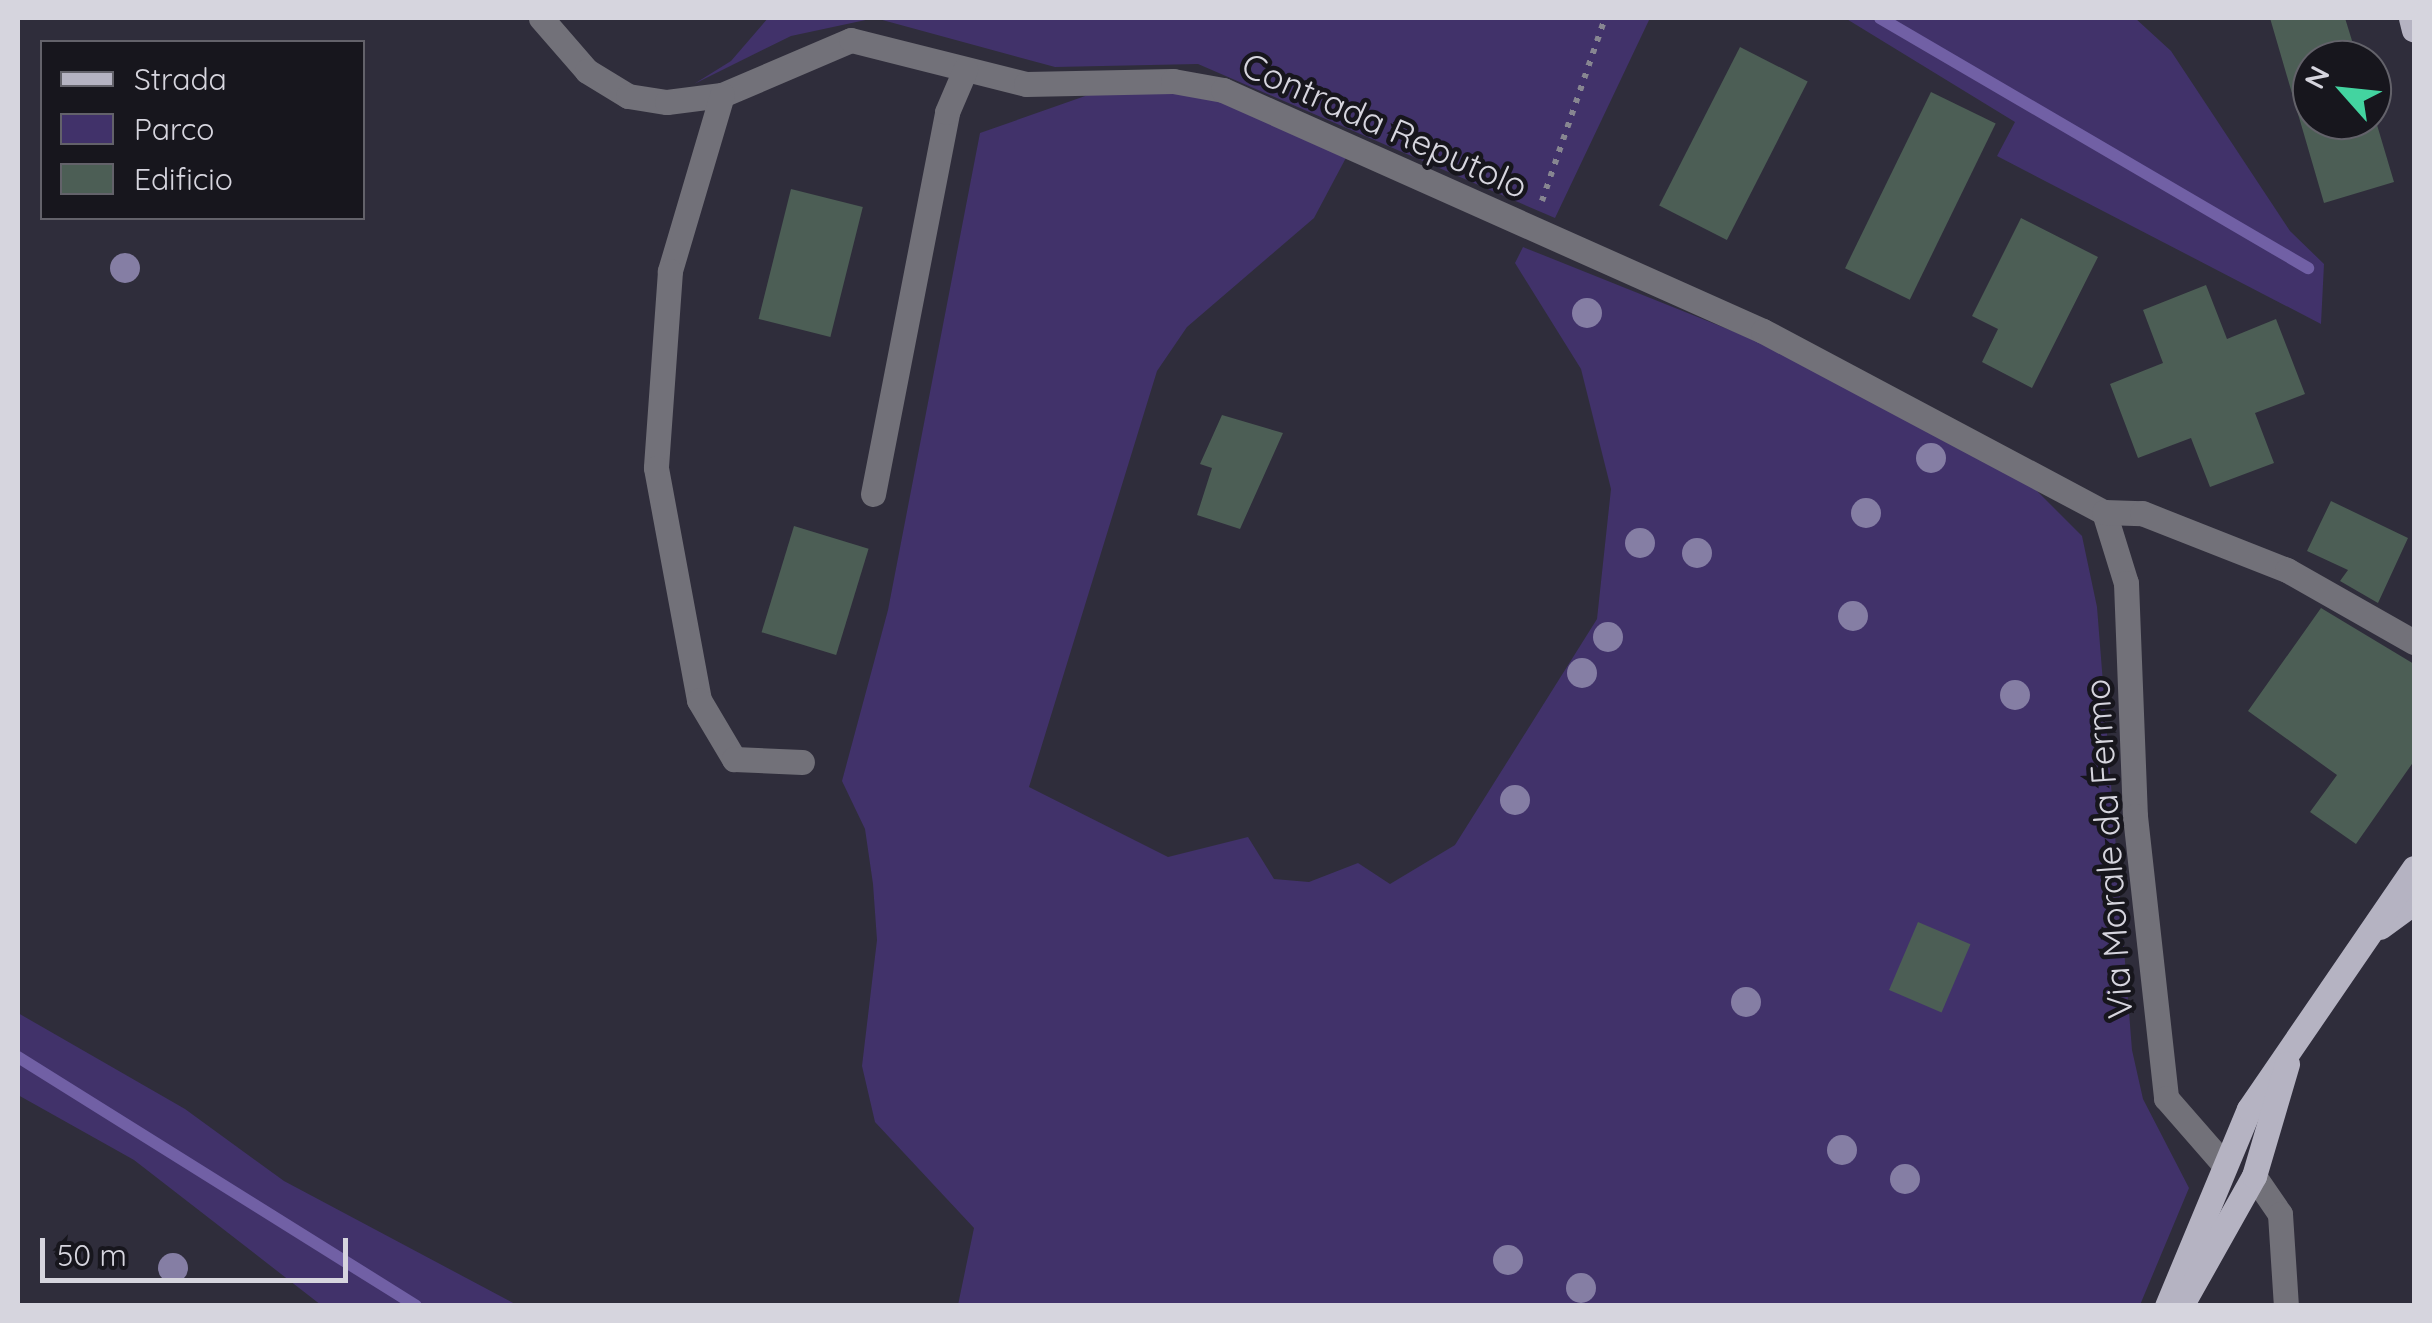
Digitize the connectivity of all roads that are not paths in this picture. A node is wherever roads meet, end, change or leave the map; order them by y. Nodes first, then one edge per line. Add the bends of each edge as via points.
1 (540, 18) edge
2 (2411, 18) edge
3 (2414, 30) edge
4 (965, 70) junction
5 (722, 95) junction
6 (873, 494) dead end
7 (2104, 512) junction
8 (2414, 642) edge
9 (802, 762) dead end
10 (2414, 868) edge
11 (2414, 902) edge
12 (2360, 942) junction
13 (2290, 1049) junction
14 (2221, 1161) junction
15 (2254, 1176) junction
16 (2167, 1306) edge
17 (2182, 1306) edge
18 (2286, 1306) edge

1 - 5 street, Contrada Reputolo via 587,70 628,96 667,102
2 - 3 main road
4 - 5 street, Contrada Reputolo via 852,40
4 - 6 street via 947,112
4 - 7 street, Contrada Reputolo via 1026,84 1173,82 1222,90 1763,331
5 - 9 street via 670,271 656,468 700,700 734,759
7 - 8 street via 2142,514 2288,570
7 - 14 street, Via Morale da Fermo via 2126,583 2135,816 2160,1068 2190,1136
10 - 12 main road
11 - 12 main road
12 - 13 main road
13 - 14 main road
13 - 15 main road
14 - 15 main road
14 - 16 main road
15 - 17 main road
15 - 18 street via 2280,1214

